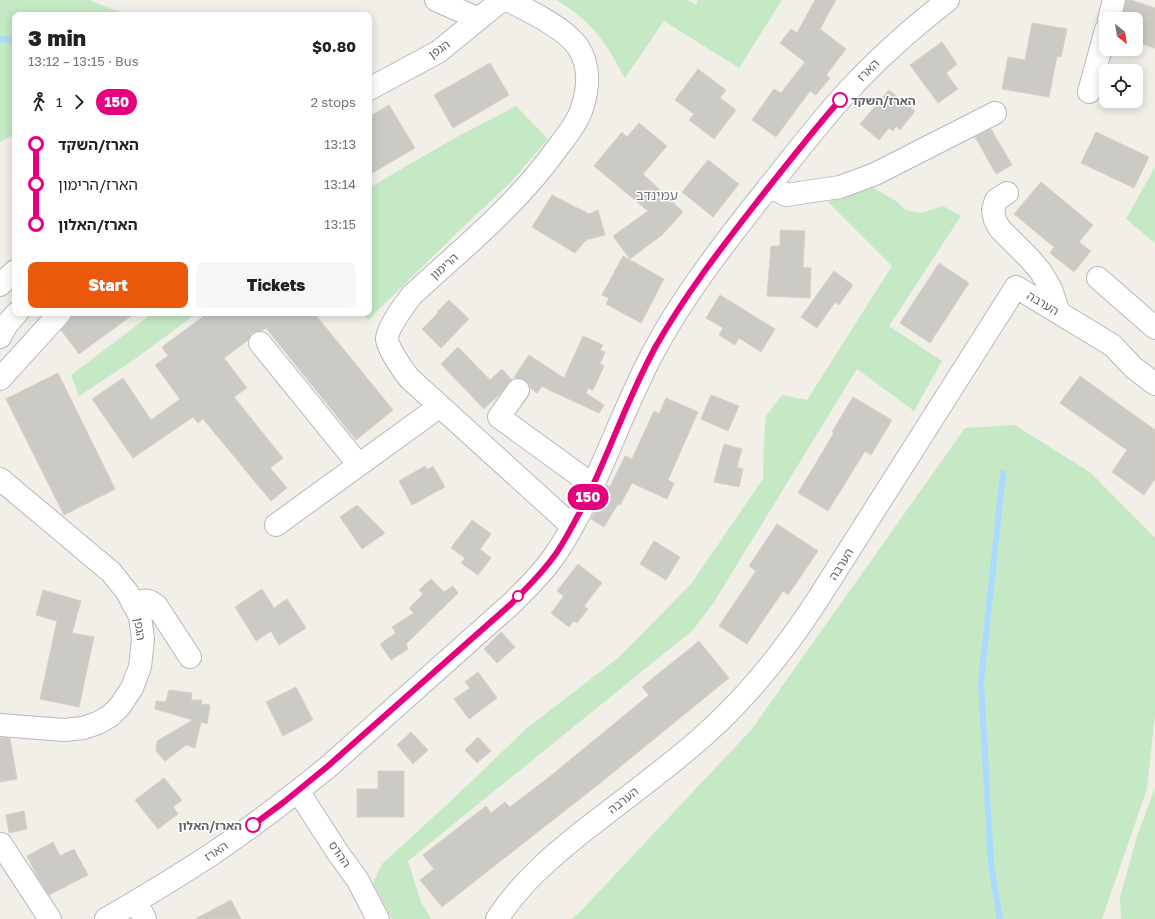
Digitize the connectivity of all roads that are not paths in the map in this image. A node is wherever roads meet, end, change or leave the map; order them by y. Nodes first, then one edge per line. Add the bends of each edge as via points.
1 (436, 0) edge
2 (502, 0) edge
3 (507, 0) edge
4 (948, 0) edge
5 (1114, 0) edge
6 (1111, 12) edge
7 (478, 19) junction
8 (1099, 56) edge
9 (372, 87) edge
10 (1089, 92) dead end
11 (995, 113) dead end
12 (770, 186) junction
13 (1007, 193) dead end
14 (12, 274) edge
15 (1098, 278) dead end
16 (0, 285) edge
17 (1059, 313) junction
18 (15, 316) edge
19 (57, 316) edge
20 (1155, 328) edge
21 (0, 337) edge
22 (260, 343) dead end
23 (0, 379) edge
24 (1155, 384) edge
25 (518, 390) dead end
26 (440, 406) junction
27 (359, 465) junction
28 (0, 479) edge
29 (594, 486) junction
30 (276, 525) dead end
31 (572, 526) junction
32 (133, 604) junction
33 (190, 657) dead end
34 (0, 725) edge
35 (298, 791) junction
36 (1, 844) dead end
37 (140, 910) edge
38 (50, 919) edge
39 (106, 919) edge
40 (378, 919) edge
41 (497, 919) edge

1 - 7 street
2 - 7 street, הגפן
3 - 26 street, הרימון via 564,32 577,46 586,66 587,88 582,109 545,166 499,216 412,295 391,326 387,339 400,367
4 - 12 street, הארז via 891,47 847,92
5 - 6 street
7 - 9 street, הגפן via 438,52
8 - 10 street
11 - 12 street via 875,174 840,187 786,195
12 - 29 street, הארז via 704,271 663,334 634,390
13 - 17 street via 996,200 992,210 995,220 1000,229 1042,272
14 - 16 street
15 - 20 street
17 - 24 street, הערבה via 1112,345 1134,368
17 - 41 street, הערבה via 1016,287 818,599 771,665 736,705 698,741 546,862 524,883
18 - 21 street
19 - 23 street
22 - 27 street
25 - 29 street via 499,417
26 - 27 street
26 - 31 street, הרימון
27 - 30 street
28 - 32 street, הגפן via 111,572
29 - 31 street, הארז
31 - 35 street, הארז via 552,559 527,588
32 - 33 street via 144,599 156,605
32 - 34 street, הגפן via 140,616 143,639 140,667 132,688 110,716 83,728 64,730
35 - 37 street, הארז via 261,820 181,874
35 - 40 street, ההדס via 357,879
36 - 38 street
37 - 39 street, הארז

